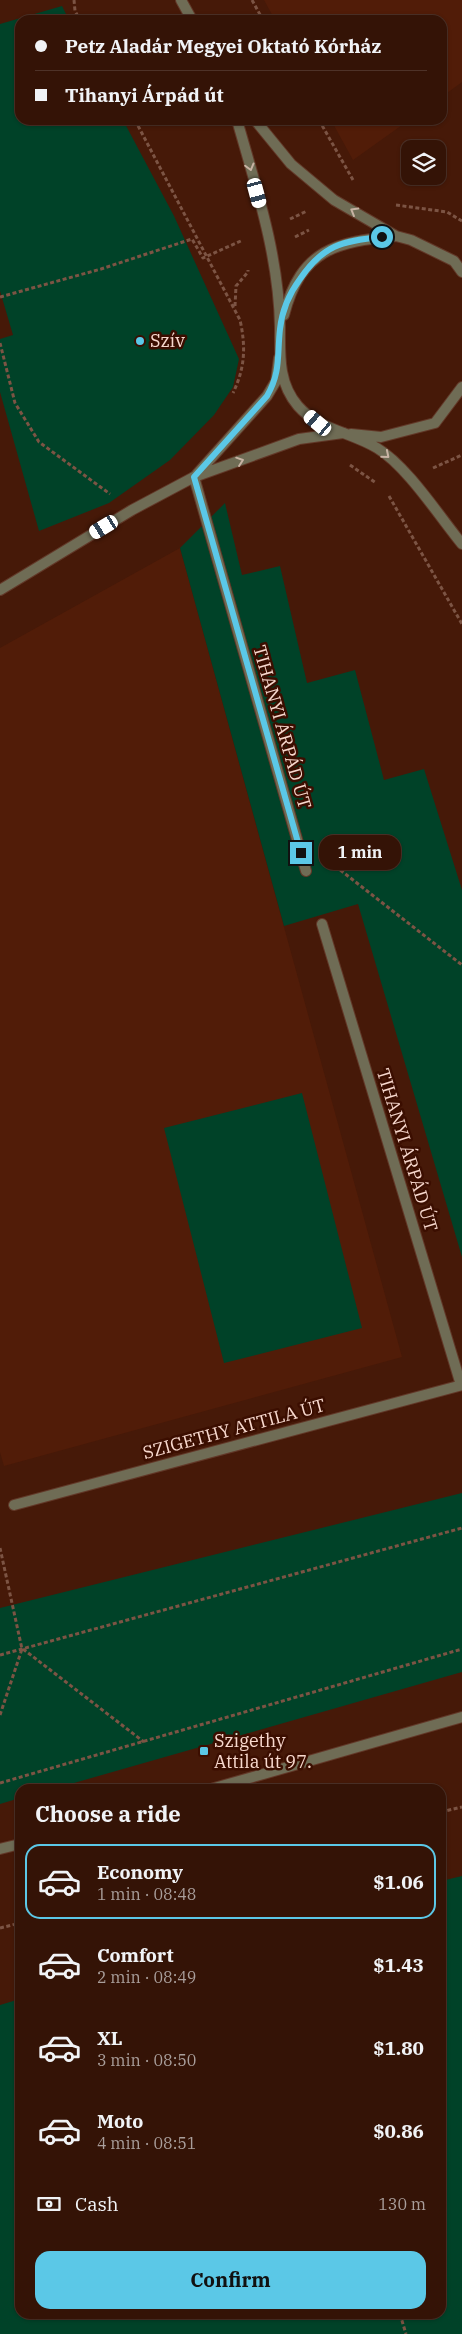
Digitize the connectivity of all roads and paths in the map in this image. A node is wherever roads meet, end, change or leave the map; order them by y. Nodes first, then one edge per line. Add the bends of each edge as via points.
1 (74, 0) edge
2 (181, 0) edge
3 (252, 0) edge
4 (77, 15) edge
5 (189, 15) edge
6 (260, 15) edge
7 (138, 125) edge
8 (238, 125) edge
9 (259, 125) edge
10 (322, 125) edge
11 (334, 200) junction
12 (389, 204) dead end
13 (462, 221) edge
14 (267, 229) junction
15 (396, 236) junction
16 (207, 256) junction
17 (458, 260) edge
18 (246, 265) dead end
19 (462, 272) edge
20 (0, 297) edge
21 (235, 308) junction
22 (280, 328) junction
23 (0, 343) edge
24 (279, 355) junction
25 (240, 379) dead end
26 (462, 387) edge
27 (343, 434) junction
28 (342, 460) dead end
29 (194, 477) junction
30 (378, 484) dead end
31 (386, 489) dead end
32 (111, 495) dead end
33 (462, 544) edge
34 (0, 590) edge
35 (462, 624) edge
36 (296, 835) junction
37 (306, 871) dead end
38 (322, 924) dead end
39 (462, 965) edge
40 (461, 1385) edge
41 (14, 1505) dead end
42 (462, 1528) edge
43 (0, 1548) edge
44 (22, 1649) junction
45 (462, 1649) edge
46 (0, 1655) edge
47 (0, 1715) edge
48 (462, 1716) edge
49 (144, 1742) junction
50 (0, 1783) edge
51 (228, 1784) edge
52 (462, 1807) edge
53 (446, 1811) edge
54 (15, 1845) edge
55 (0, 1849) edge
56 (15, 1924) edge
57 (0, 1928) edge
58 (402, 2319) edge
59 (406, 2334) edge

1 - 4 path
2 - 5 street
3 - 6 path
7 - 16 path
8 -> 14 street
9 - 11 street via 291,164
10 - 11 path via 357,187
11 - 14 path
15 -> 11 street
12 - 13 path via 447,212
14 - 16 path
14 - 22 street via 279,289
15 - 17 street
15 - 22 street via 353,240 312,260 289,295
16 - 20 path via 202,258 192,239
16 - 21 path
17 - 19 street
18 - 21 path via 248,272 236,286
21 - 25 path via 244,336 245,355
22 - 24 street
23 - 32 path via 15,403 38,442
24 - 27 street via 285,382 298,406 318,423
24 - 29 street via 276,381 267,396
26 - 27 street via 435,423 381,437
29 -> 27 street via 299,439
27 -> 33 street via 376,448 392,460
28 - 30 path
29 - 34 street via 132,510
29 - 36 street, TIHANYI ÁRPÁD ÚT
31 - 35 path
36 - 37 street, TIHANYI ÁRPÁD ÚT
36 - 39 path
38 - 40 street, TIHANYI ÁRPÁD ÚT
40 - 41 street, SZIGETHY ATTILA ÚT
42 - 44 path
43 - 44 path
44 - 46 path
44 - 47 path
44 - 49 path
45 - 49 path
48 - 51 street
49 - 50 path
52 - 53 path
54 - 55 street
56 - 57 path
58 - 59 path

